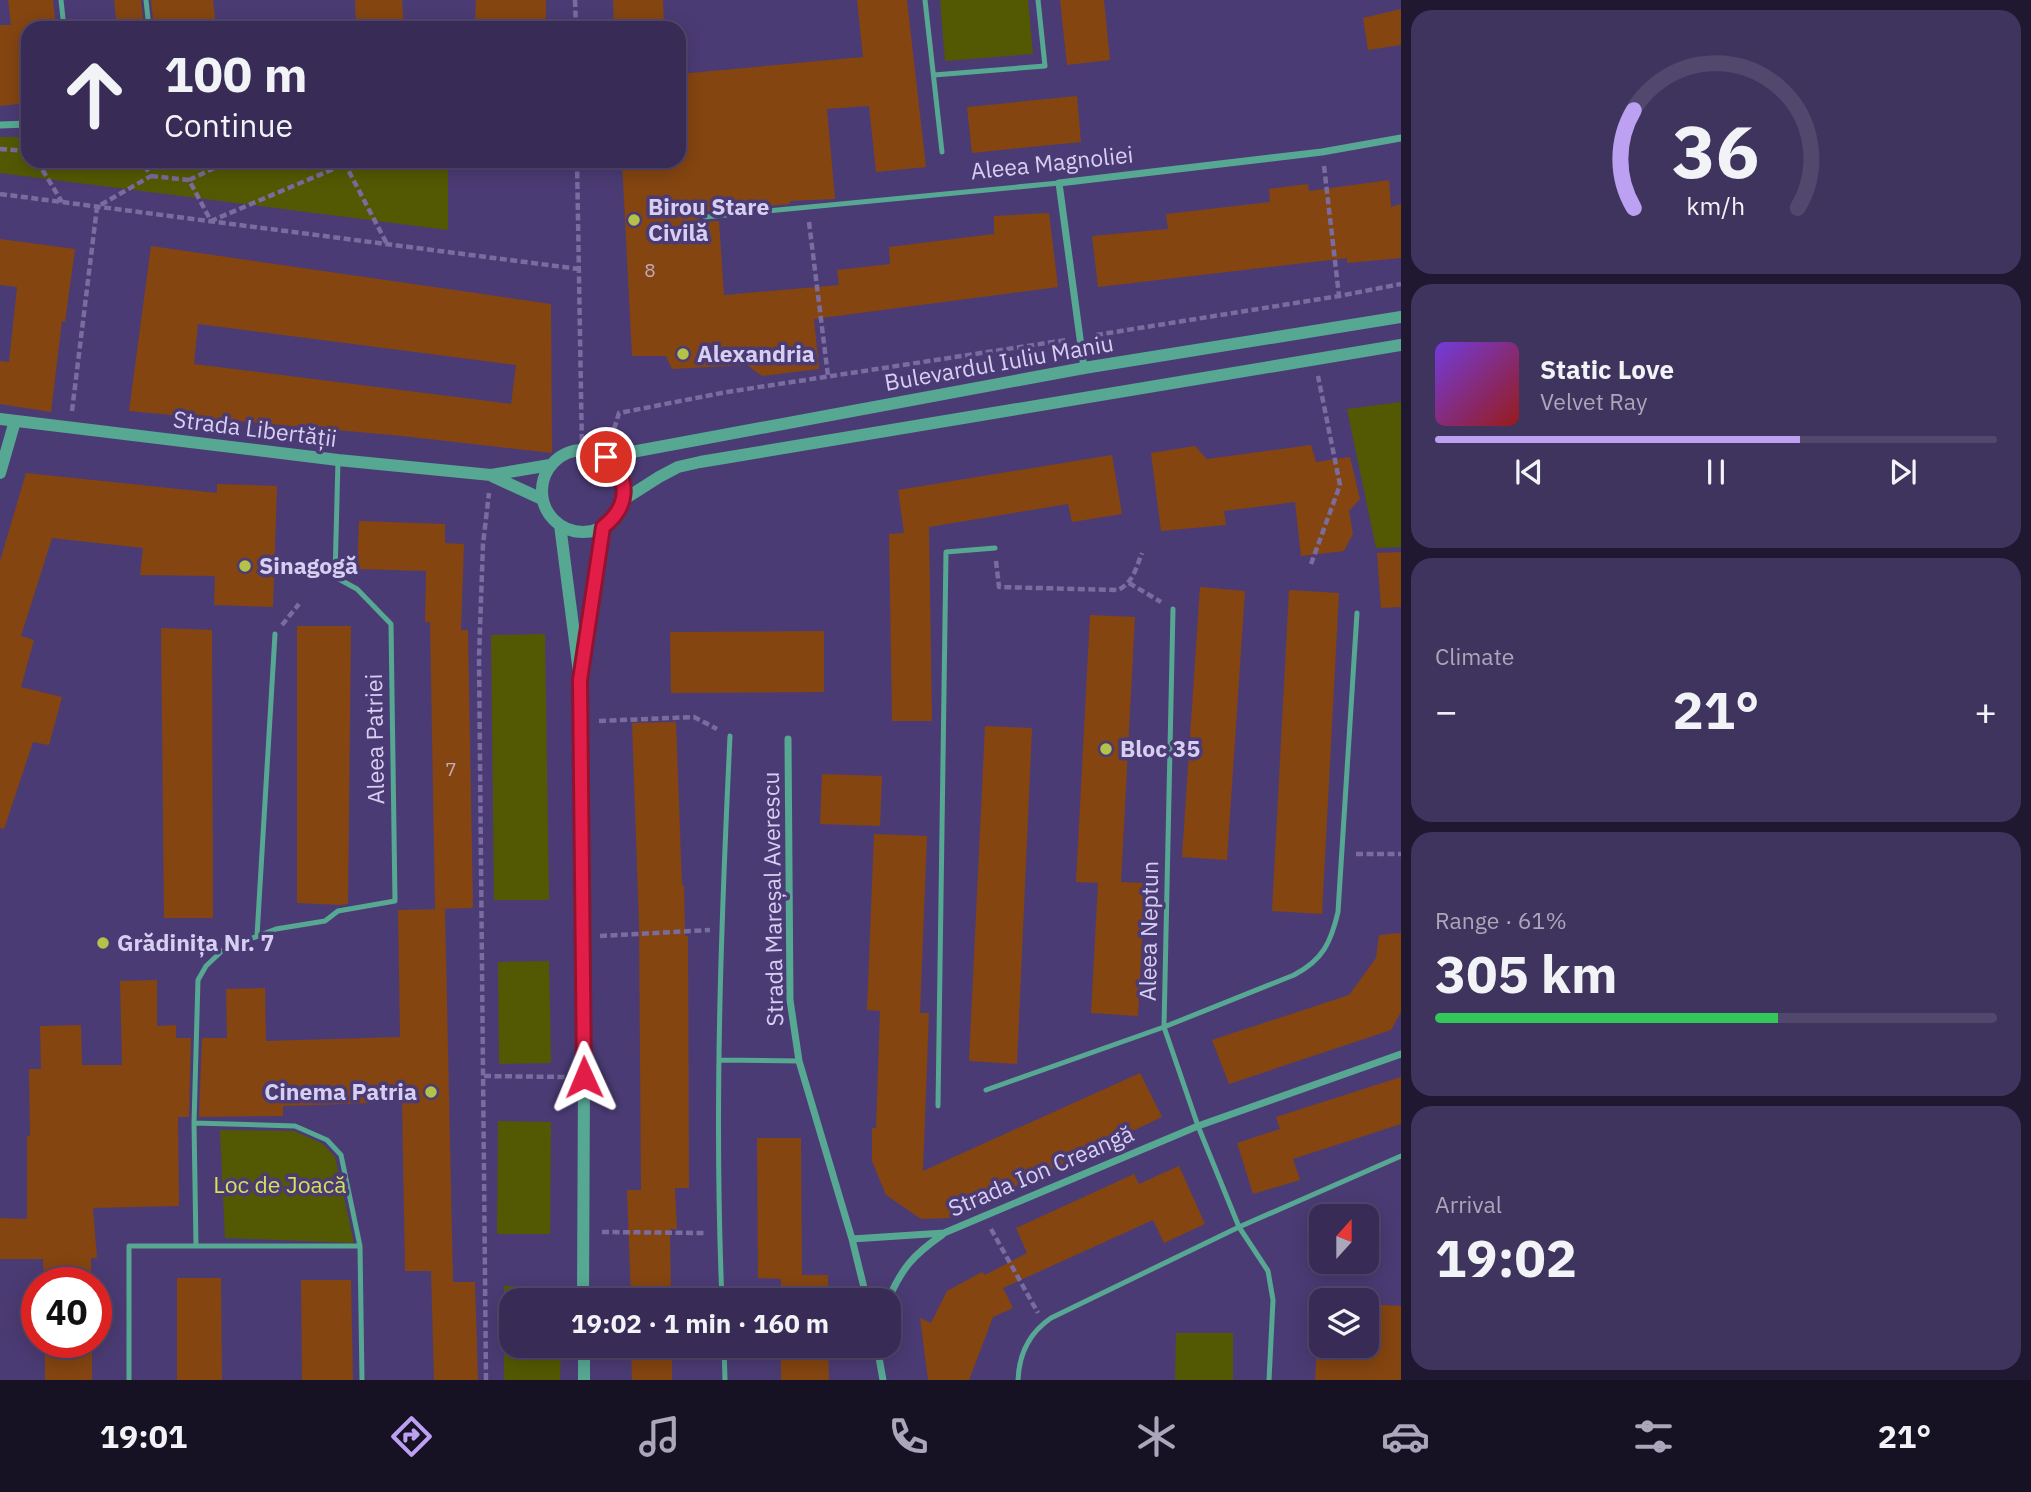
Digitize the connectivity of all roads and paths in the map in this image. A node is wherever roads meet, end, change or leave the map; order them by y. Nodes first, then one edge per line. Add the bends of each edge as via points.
1 (61, 0) edge
2 (146, 0) edge
3 (575, 0) edge
4 (925, 0) edge
5 (1038, 0) edge
6 (63, 21) edge
7 (148, 21) edge
8 (576, 21) edge
9 (934, 75) junction
10 (21, 124) edge
11 (0, 125) edge
12 (1401, 138) edge
13 (0, 149) edge
14 (21, 150) edge
15 (943, 152) dead end
16 (1322, 152) junction
17 (41, 168) edge
18 (146, 168) edge
19 (214, 168) edge
20 (331, 168) edge
21 (347, 168) edge
22 (578, 168) edge
23 (151, 176) junction
24 (189, 180) junction
25 (1059, 183) junction
26 (0, 194) edge
27 (62, 202) junction
28 (97, 207) junction
29 (807, 207) junction
30 (705, 217) dead end
31 (211, 222) junction
32 (388, 244) junction
33 (579, 269) junction
34 (1401, 284) edge
35 (1339, 296) junction
36 (1401, 317) edge
37 (1080, 337) junction
38 (1401, 345) edge
39 (1314, 359) junction
40 (1084, 368) junction
41 (828, 376) junction
42 (0, 419) edge
43 (15, 421) junction
44 (69, 429) junction
45 (582, 450) junction
46 (606, 457) junction
47 (338, 460) junction
48 (550, 465) junction
49 (0, 473) edge
50 (491, 475) junction
51 (542, 499) junction
52 (623, 500) junction
53 (560, 525) junction
54 (603, 527) junction
55 (995, 548) joint
56 (1142, 553) dead end
57 (1311, 564) dead end
58 (1129, 583) junction
59 (299, 604) dead end
60 (1173, 610) joint
61 (1357, 613) dead end
62 (275, 634) joint
63 (580, 680) junction
64 (580, 721) junction
65 (730, 736) joint
66 (788, 739) dead end
67 (1341, 854) junction
68 (1401, 854) edge
69 (721, 930) junction
70 (257, 936) junction
71 (582, 936) junction
72 (1164, 1027) junction
73 (1401, 1054) edge
74 (720, 1060) junction
75 (799, 1061) junction
76 (484, 1076) junction
77 (584, 1077) junction
78 (986, 1090) dead end
79 (939, 1107) dead end
80 (194, 1123) junction
81 (1198, 1125) junction
82 (1401, 1156) edge
83 (983, 1216) junction
84 (1239, 1227) junction
85 (583, 1232) junction
86 (719, 1233) junction
87 (944, 1233) junction
88 (852, 1239) junction
89 (196, 1246) junction
90 (360, 1246) junction
91 (583, 1288) edge
92 (721, 1288) edge
93 (864, 1288) edge
94 (893, 1288) edge
95 (1043, 1323) junction
96 (583, 1358) edge
97 (724, 1358) edge
98 (879, 1358) edge
99 (129, 1380) edge
100 (362, 1380) edge
101 (486, 1380) edge
102 (584, 1380) edge
103 (725, 1380) edge
104 (883, 1380) edge
105 (1018, 1380) edge
106 (1269, 1380) edge

1 - 6 lane
2 - 7 lane
3 - 8 path
4 - 9 lane
5 - 9 lane via 1045,66
9 - 15 lane
10 - 11 street
12 - 16 street, Aleea Magnoliei
13 - 14 path
16 - 25 street, Aleea Magnoliei
16 - 35 path
17 - 27 path
18 - 23 path
19 - 24 path
20 - 31 path
21 - 32 path
22 - 33 path
23 - 24 path
23 - 28 path
24 - 31 path
25 - 29 lane, Aleea Magnoliei
25 - 37 street
26 - 27 path
27 - 28 path
28 - 31 path
28 - 44 path
29 - 30 lane, Aleea Magnoliei
29 - 41 path
31 - 32 path
32 - 33 path
33 - 45 path
34 - 35 path
35 - 37 path
36 - 40 street, Bulevardul Iuliu Maniu
37 - 40 street
37 - 41 path
38 - 39 street, Bulevardul Iuliu Maniu
39 - 52 street, Bulevardul Iuliu Maniu via 700,462 678,467
39 - 57 path via 1340,485
40 - 46 street, Bulevardul Iuliu Maniu
41 - 46 path via 619,413
42 - 43 street, Strada Libertății
43 - 44 street, Strada Libertății
43 - 49 street
44 - 47 street, Strada Libertății
45 - 46 street
45 - 48 street via 569,452
46 - 52 street via 621,475
47 - 50 street, Strada Libertății
47 - 70 lane, Aleea Patriei via 335,578 357,589 391,624 395,901 338,911 325,921
48 - 50 street, Strada Libertății
48 - 51 street
50 - 51 street, Strada Libertății
50 - 76 path via 479,657
51 - 53 street
52 - 54 street
53 - 54 street via 581,532
53 - 63 street
54 - 63 street
55 - 58 path via 999,587 1118,590
55 - 79 lane via 946,552
56 - 58 path
58 - 60 path
59 - 62 path
60 - 72 lane, Aleea Neptun
61 - 67 lane, Aleea Neptun
62 - 70 lane
63 - 64 street
64 - 65 path via 694,717
64 - 71 street
65 - 69 lane
66 - 75 street, Strada Mareșal Averescu via 790,1000
67 - 68 path
67 - 72 lane, Aleea Neptun via 1333,934 1311,966
69 - 71 path
69 - 74 lane
70 - 80 lane, Aleea Patriei via 224,949 198,980
71 - 77 street
72 - 78 lane
72 - 81 lane
73 - 81 street, Strada Ion Creangă
74 - 75 lane
74 - 86 lane
75 - 88 street, Strada Mareșal Averescu
76 - 77 path
76 - 101 path
77 - 85 street
80 - 89 lane, Aleea Patriei
80 - 90 lane via 295,1126 327,1140 341,1155
81 - 83 street, Strada Ion Creangă
81 - 84 lane
82 - 84 lane
83 - 87 street, Strada Ion Creangă
83 - 95 path
84 - 95 lane
84 - 106 lane via 1268,1271 1273,1300
85 - 86 path
85 - 91 street
86 - 92 lane
87 - 88 street, Strada Ion Creangă
87 - 94 street via 919,1252
88 - 93 street, Strada Mareșal Averescu
89 - 90 lane
89 - 99 lane via 129,1246
90 - 100 lane
95 - 105 lane via 1028,1339
96 - 102 street
97 - 103 lane
98 - 104 street

